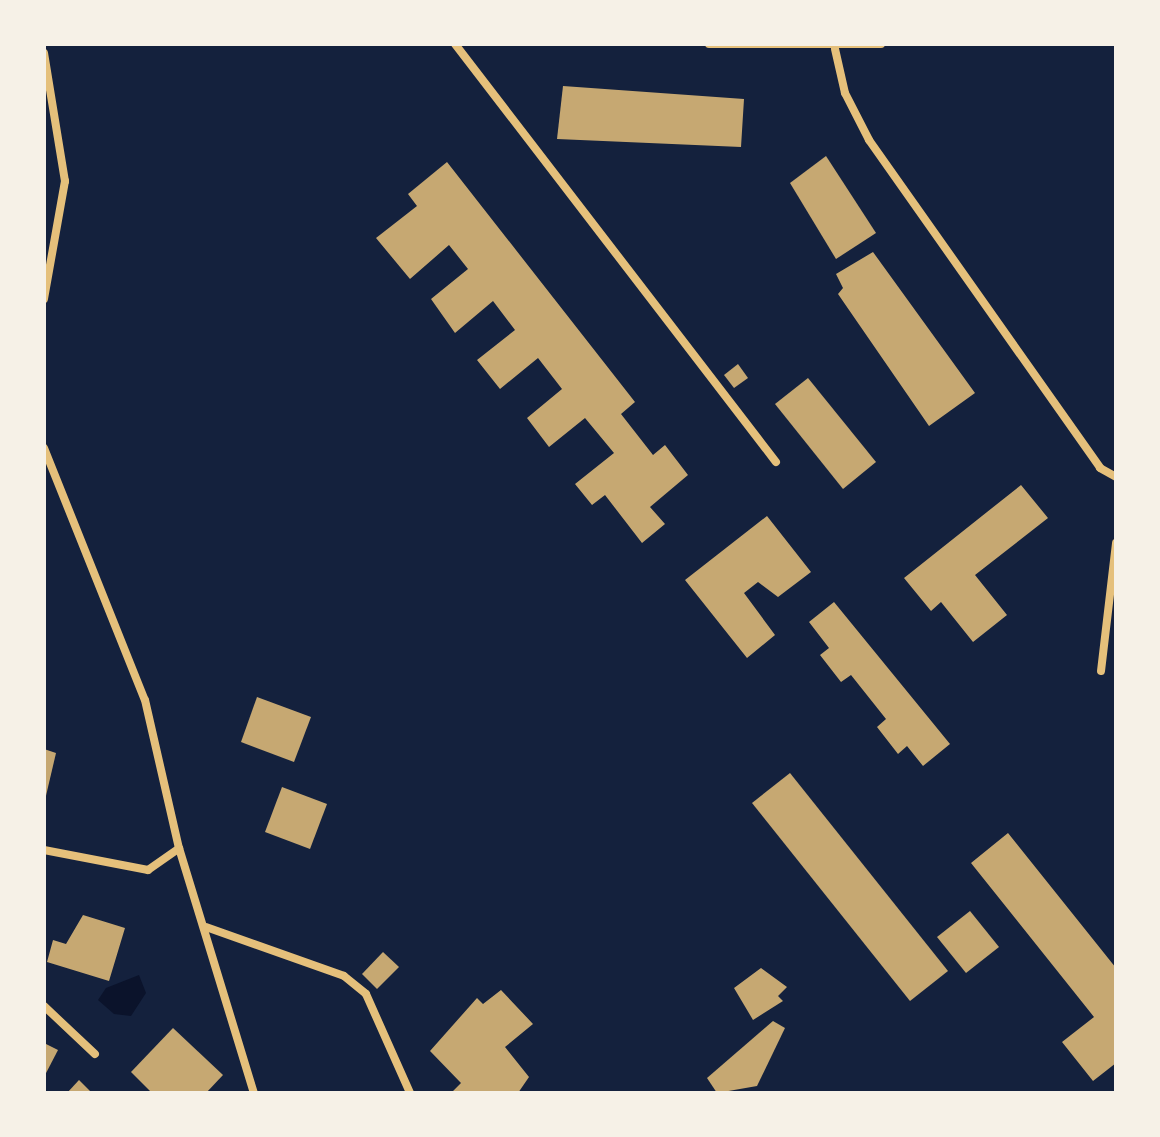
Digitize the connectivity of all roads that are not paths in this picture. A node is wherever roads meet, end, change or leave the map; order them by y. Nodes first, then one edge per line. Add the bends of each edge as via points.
1 (455, 44) edge
2 (709, 44) edge
3 (881, 44) edge
4 (835, 49) junction
5 (44, 53) edge
6 (44, 299) edge
7 (44, 448) edge
8 (776, 462) dead end
9 (1116, 477) edge
10 (1116, 543) edge
11 (1101, 671) dead end
12 (179, 848) junction
13 (44, 850) edge
14 (206, 927) junction
15 (44, 1006) edge
16 (95, 1054) dead end
17 (254, 1093) edge
18 (410, 1093) edge

1 - 8 street
2 - 4 street
3 - 4 street
4 - 9 street via 845,93 869,140 1100,468
5 - 6 street via 65,181
7 - 12 street via 123,633
10 - 11 street
12 - 13 street via 148,870
12 - 14 street
14 - 17 street
14 - 18 street via 344,976 366,994
15 - 16 street

